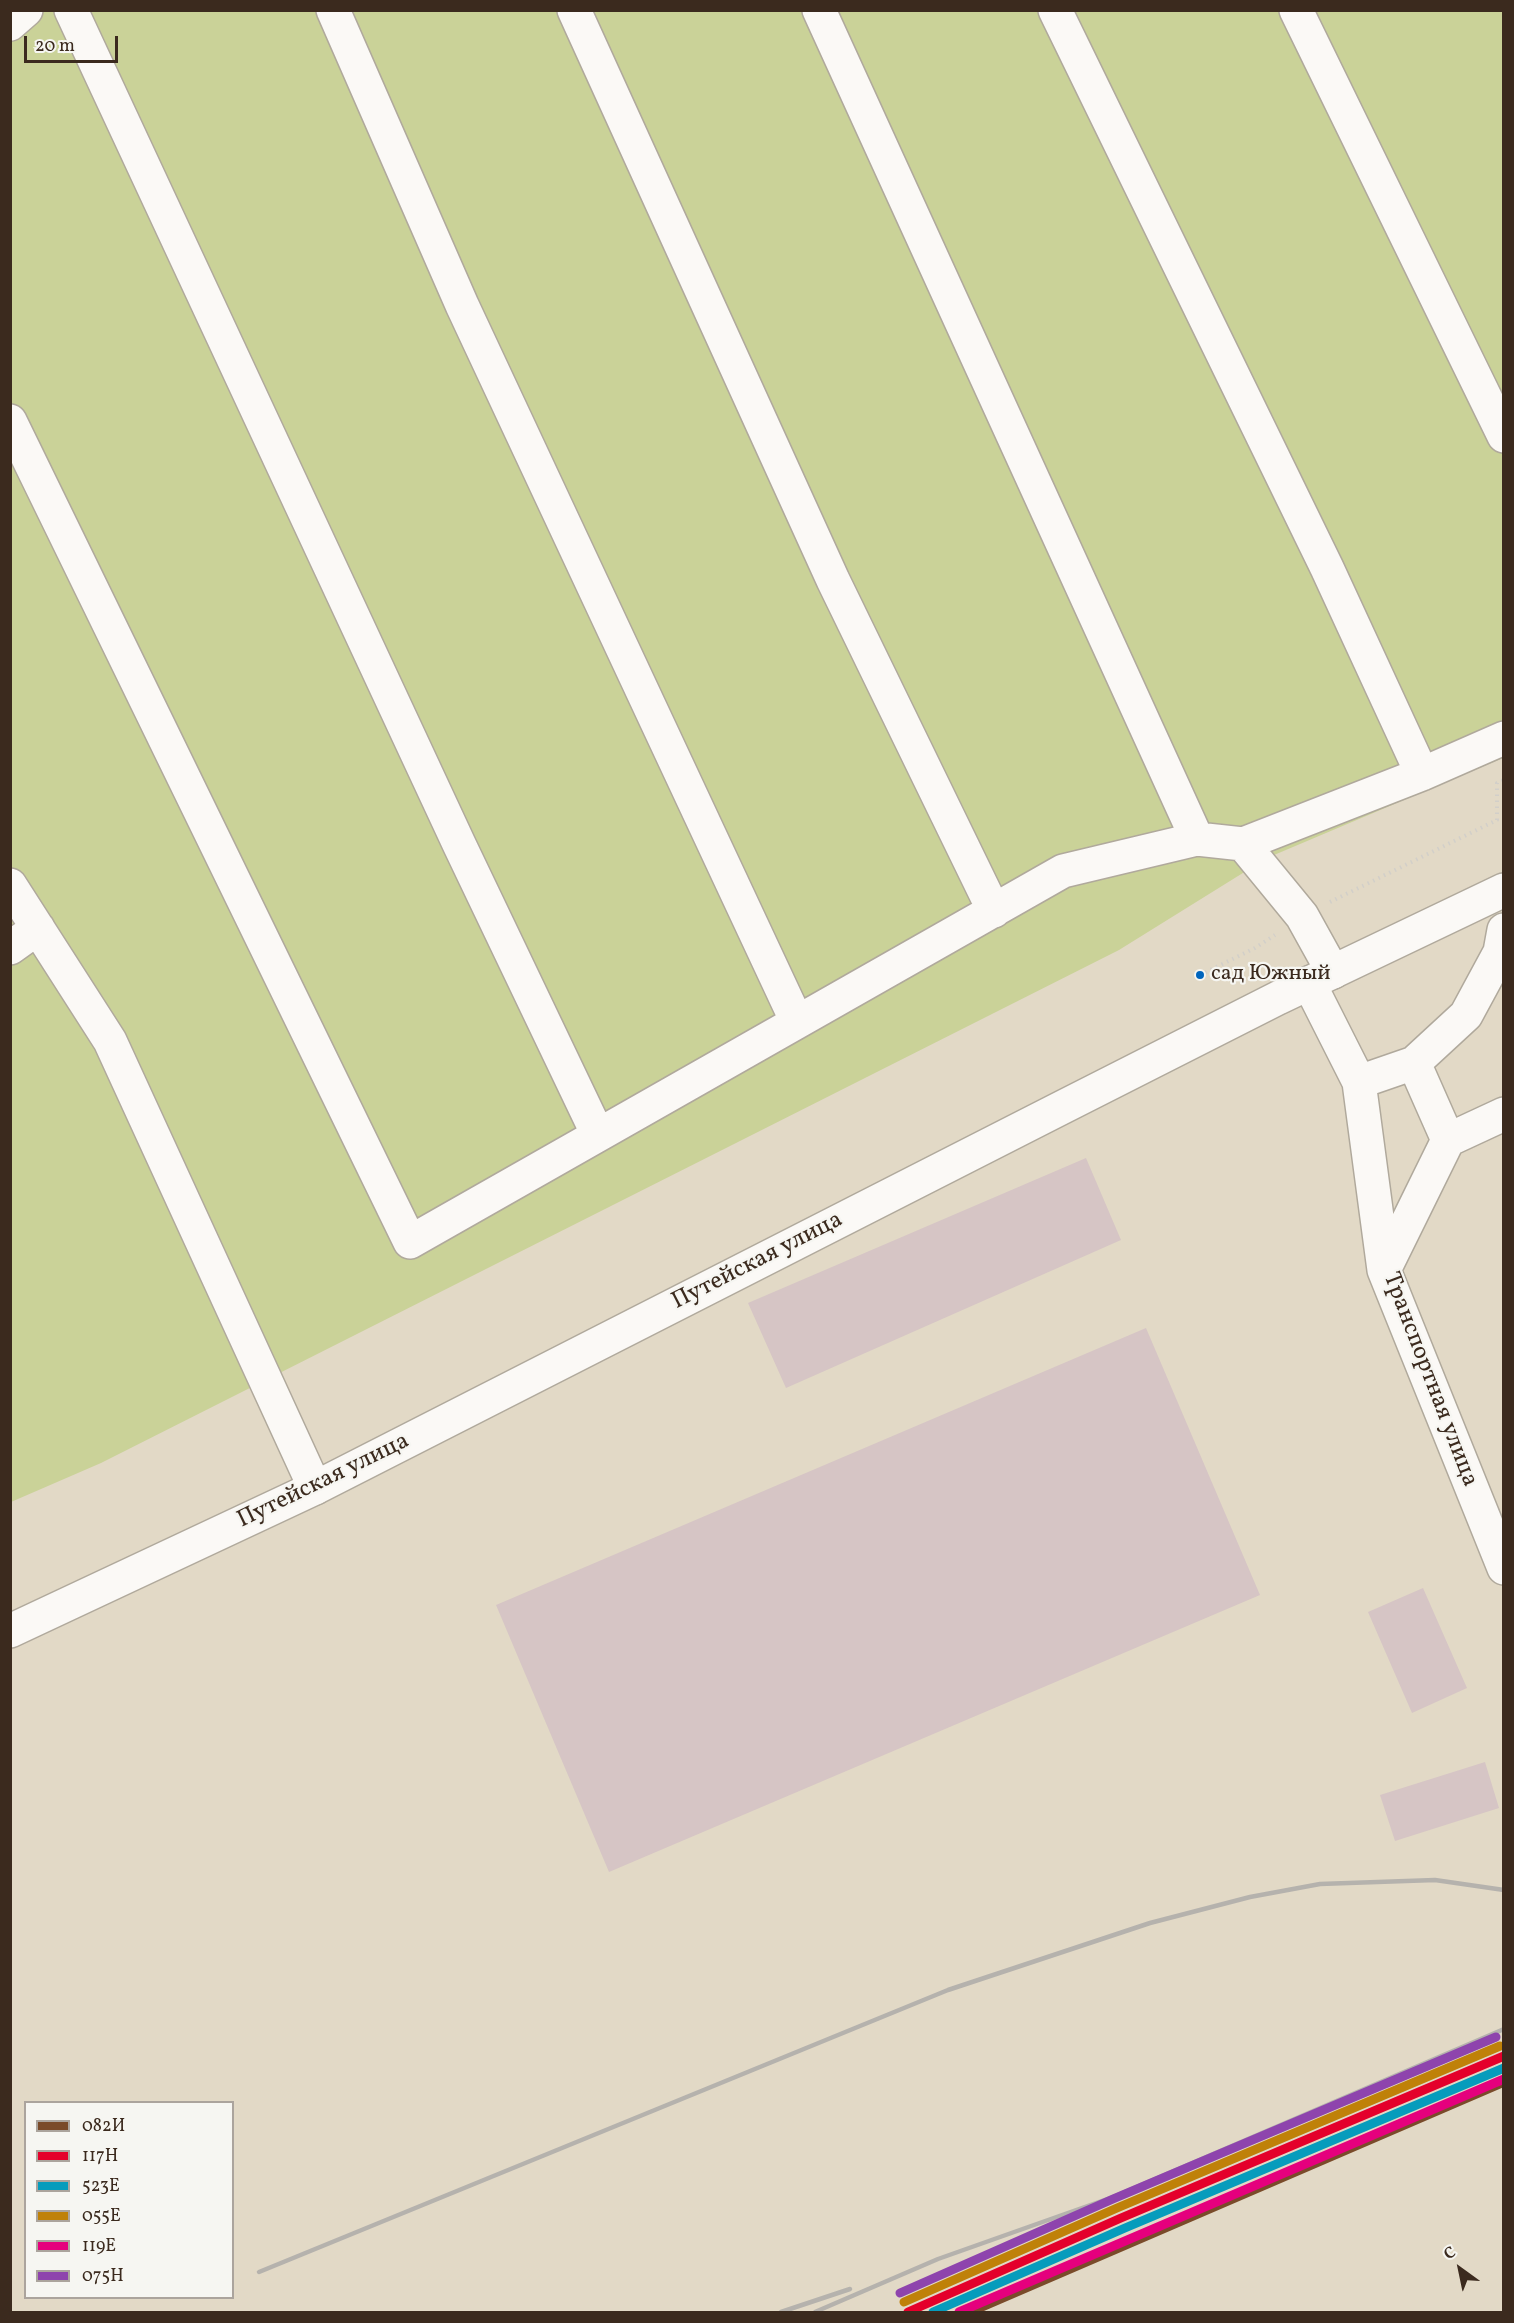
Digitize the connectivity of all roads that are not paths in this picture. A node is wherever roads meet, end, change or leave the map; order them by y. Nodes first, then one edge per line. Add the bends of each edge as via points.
1 (26, 10) edge
2 (71, 10) edge
3 (333, 10) edge
4 (574, 10) edge
5 (819, 10) edge
6 (1055, 10) edge
7 (1296, 10) edge
8 (10, 24) edge
9 (10, 421) edge
10 (1503, 436) edge
11 (1503, 738) edge
12 (1422, 774) junction
13 (1197, 839) junction
14 (1243, 844) junction
15 (10, 885) edge
16 (1503, 890) edge
17 (994, 911) junction
18 (38, 928) junction
19 (1503, 930) edge
20 (10, 948) edge
21 (1321, 978) junction
22 (797, 1022) junction
23 (1414, 1063) junction
24 (1359, 1082) junction
25 (1503, 1114) edge
26 (598, 1135) junction
27 (1448, 1140) junction
28 (1384, 1270) junction
29 (315, 1488) junction
30 (1503, 1568) edge
31 (10, 1631) edge

1 - 8 main road
2 - 26 main road
3 - 22 main road via 462,305
4 - 17 main road via 833,580
5 - 13 main road
6 - 12 main road via 1327,568
7 - 10 main road
9 - 26 main road via 410,1242
11 - 12 main road
12 - 14 main road
13 - 14 main road
13 - 17 main road via 1063,871
14 - 21 main road, Транспортная улица via 1302,916
15 - 18 main road
16 - 21 main road, Путейская улица
17 - 22 main road
18 - 20 main road
18 - 29 main road via 110,1041
19 - 23 main road via 1500,951 1466,1015
21 - 24 main road, Транспортная улица
21 - 29 main road, Путейская улица
22 - 26 main road
23 - 24 main road
23 - 27 main road
24 - 28 main road, Транспортная улица
25 - 27 main road
27 - 28 main road
28 - 30 main road, Транспортная улица
29 - 31 main road, Путейская улица

